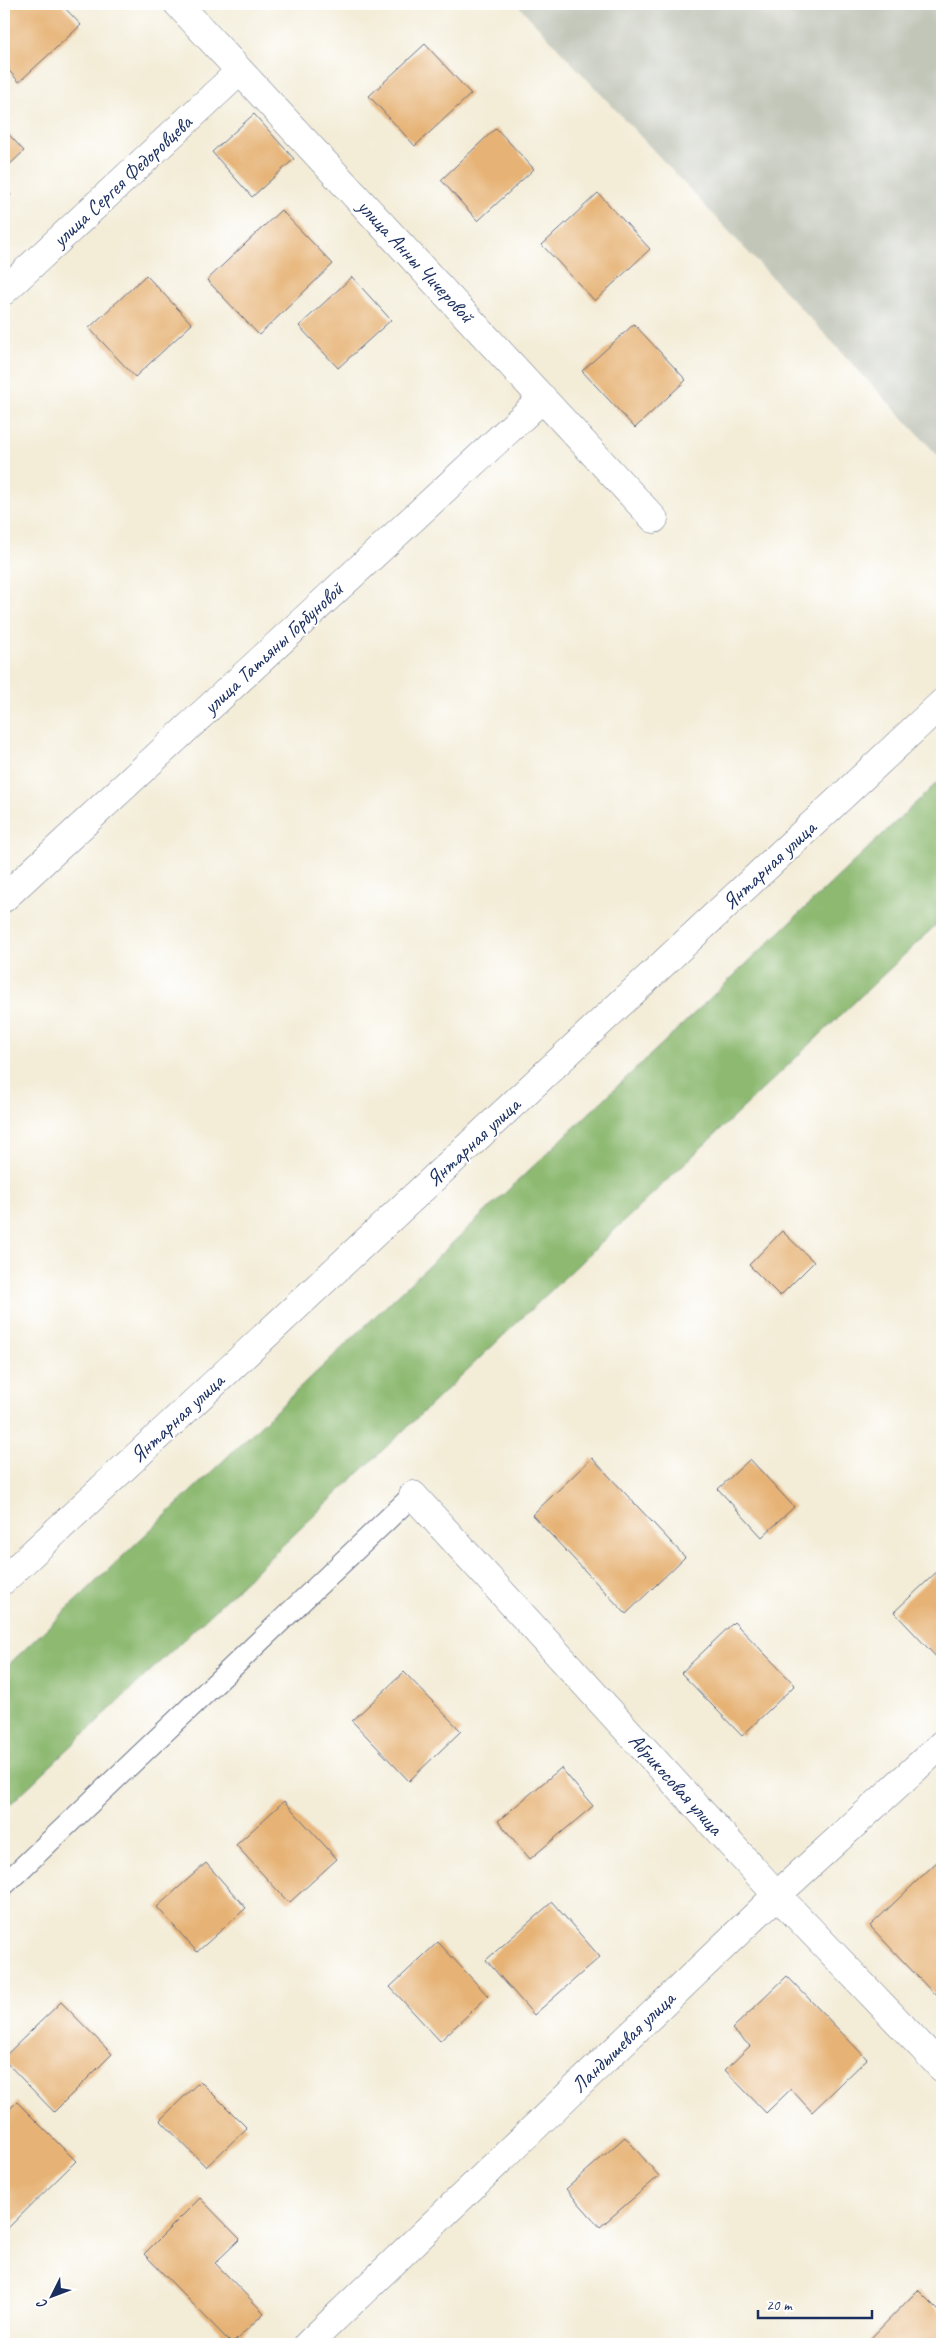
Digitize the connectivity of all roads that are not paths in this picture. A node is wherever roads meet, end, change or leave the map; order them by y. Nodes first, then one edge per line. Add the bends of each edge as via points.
1 (178, 4) edge
2 (240, 71) junction
3 (4, 291) edge
4 (543, 398) junction
5 (654, 519) dead end
6 (942, 703) edge
7 (4, 898) edge
8 (413, 1495) joint
9 (4, 1580) edge
10 (942, 1744) edge
11 (4, 1884) edge
12 (777, 1895) junction
13 (942, 2068) edge
14 (308, 2344) edge

1 - 2 street, улица Анны Чичеровой
2 - 3 street, улица Сергея Федоровцева
2 - 4 street, улица Анны Чичеровой
4 - 5 street, улица Анны Чичеровой
4 - 7 street, улица Татьяны Горбуновой
6 - 9 street, Янтарная улица
8 - 11 lane
8 - 12 street, Абрикосовая улица
10 - 12 street, Ландышевая улица
12 - 13 street, Абрикосовая улица
12 - 14 street, Ландышевая улица

